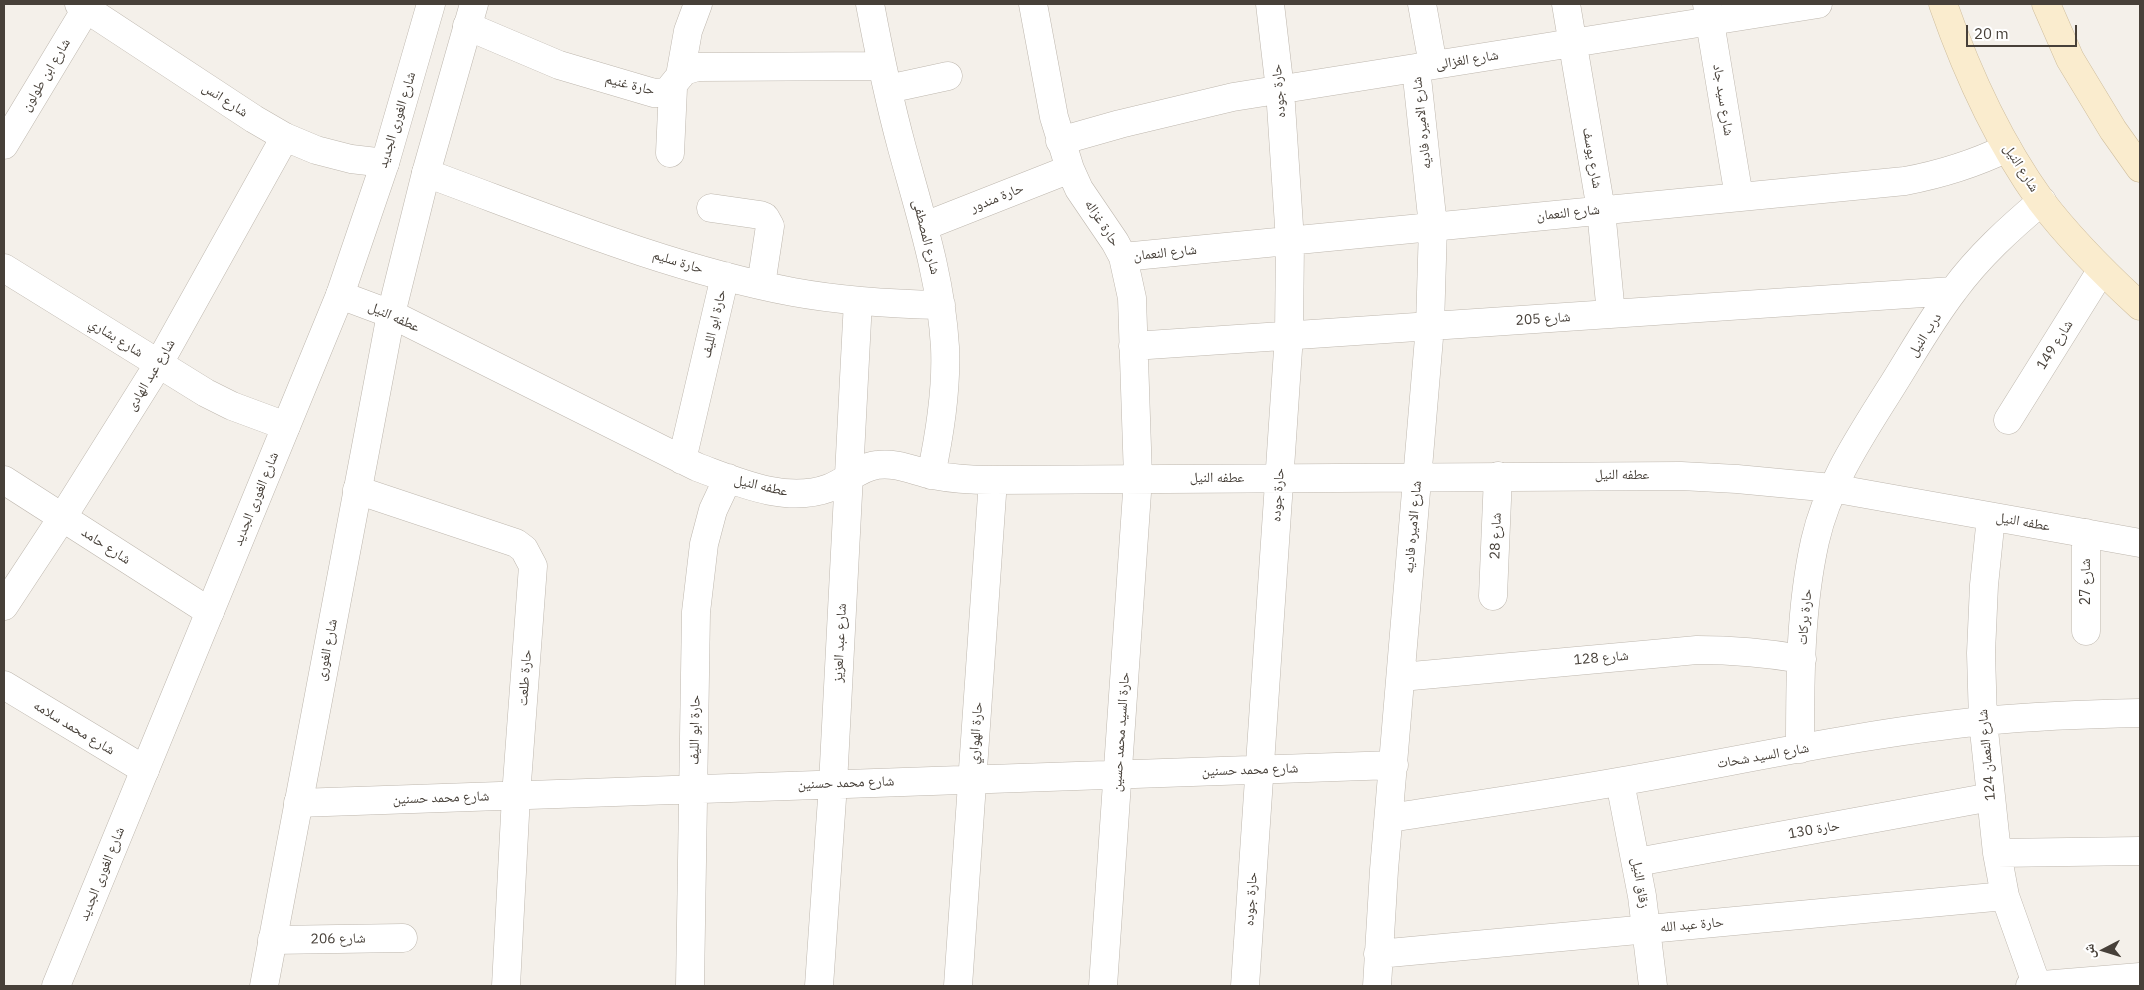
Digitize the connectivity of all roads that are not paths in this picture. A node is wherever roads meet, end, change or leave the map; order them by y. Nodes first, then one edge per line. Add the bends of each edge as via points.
1 (431, 4) edge
2 (698, 4) edge
3 (870, 4) edge
4 (1033, 4) edge
5 (1270, 4) edge
6 (1422, 4) edge
7 (1566, 4) edge
8 (1818, 4) edge
9 (1943, 4) edge
10 (2046, 4) edge
11 (85, 5) edge
12 (1708, 12) edge
13 (470, 15) edge
14 (1572, 43) junction
15 (414, 64) junction
16 (1424, 67) junction
17 (948, 76) dead end
18 (453, 77) junction
19 (885, 78) junction
20 (676, 82) junction
21 (1280, 90) junction
22 (285, 137) junction
23 (1060, 141) junction
24 (4, 145) edge
25 (2008, 148) junction
26 (670, 153) dead end
27 (385, 163) junction
28 (2140, 168) edge
29 (1070, 169) junction
30 (426, 173) junction
31 (1739, 197) junction
32 (2042, 201) junction
33 (710, 208) dead end
34 (1601, 210) junction
35 (925, 226) junction
36 (1433, 226) junction
37 (1290, 240) junction
38 (1123, 257) junction
39 (4, 268) edge
40 (2101, 271) junction
41 (725, 276) junction
42 (761, 285) junction
43 (1953, 291) junction
44 (340, 295) junction
45 (858, 300) junction
46 (941, 305) junction
47 (2140, 306) edge
48 (391, 314) junction
49 (1611, 314) junction
50 (1430, 326) junction
51 (1289, 335) junction
52 (1134, 346) junction
53 (158, 365) junction
54 (2008, 420) dead end
55 (286, 426) junction
56 (682, 460) junction
57 (931, 474) junction
58 (1498, 476) junction
59 (1279, 477) junction
60 (1417, 477) junction
61 (728, 478) junction
62 (848, 478) junction
63 (1138, 478) junction
64 (4, 480) edge
65 (993, 480) junction
66 (1832, 488) junction
67 (357, 490) junction
68 (1991, 517) junction
69 (62, 518) junction
70 (2086, 534) junction
71 (2140, 543) edge
72 (1493, 596) dead end
73 (4, 606) edge
74 (210, 612) junction
75 (2086, 631) dead end
76 (1802, 659) junction
77 (1401, 677) junction
78 (4, 685) edge
79 (2140, 713) edge
80 (1983, 721) junction
81 (1800, 749) junction
82 (1394, 765) junction
83 (145, 770) junction
84 (1260, 770) junction
85 (1118, 775) junction
86 (973, 780) junction
87 (1620, 782) junction
88 (833, 784) junction
89 (694, 789) junction
90 (516, 796) junction
91 (1991, 797) junction
92 (298, 803) junction
93 (1389, 818) junction
94 (2140, 851) edge
95 (1997, 853) junction
96 (1637, 862) junction
97 (2005, 896) junction
98 (1646, 929) junction
99 (403, 938) dead end
100 (272, 940) junction
101 (1378, 954) junction
102 (2140, 977) edge
103 (56, 986) edge
104 (264, 986) edge
105 (506, 986) edge
106 (690, 986) edge
107 (819, 986) edge
108 (958, 986) edge
109 (1103, 986) edge
110 (1245, 986) edge
111 (1377, 986) edge
112 (1652, 986) edge
113 (2030, 986) edge
114 (2037, 986) edge

1 - 15 street, شارع الغورى الجديد
2 - 20 street
3 - 19 street, شارع المصطفى
4 - 23 street, حارة غزاله
5 - 21 street, حارة جوده
6 - 16 street, شارع الاميره فاديه
7 - 14 street, شارع يوسف
8 - 12 street, شارع الغزالى
9 - 25 main road, شارع النيل via 1968,72
10 - 28 main road via 2070,59
11 - 22 street, شارع انس
11 - 24 street, شارع ابن طولون
12 - 14 street, شارع الغزالى
12 - 31 street, شارع سيد جاد
13 - 18 street
13 - 20 street, حارة غنيم via 544,59 598,77 654,93 668,92
14 - 16 street, شارع الغزالى
14 - 34 street, شارع يوسف
15 - 18 street
15 - 27 street, شارع الغورى الجديد
16 - 21 street, شارع الغزالى
16 - 36 street, شارع الاميره فاديه
17 - 19 street, حارة غنيم
18 - 30 street
19 - 20 street, حارة غنيم via 697,66 690,68
19 - 35 street, شارع المصطفى
20 - 26 street
21 - 23 street, شارع الغزالى via 1180,109
21 - 37 street, حارة جوده
22 - 27 street, شارع انس via 351,159
22 - 53 street, شارع عبد الهادى
23 - 29 street, حارة غزاله
25 - 31 street, شارع النعمان via 1974,164 1905,181
25 - 32 main road, شارع النيل
27 - 44 street, شارع الغورى الجديد
29 - 35 street, حارة مندور
29 - 38 street, حارة غزاله via 1079,189
30 - 41 street, حارة سليم via 621,244
30 - 48 street
31 - 34 street, شارع النعمان
32 - 40 main road, شارع النيل
32 - 43 street, درب النيل via 1996,242
33 - 42 street via 743,202 765,217 770,226
34 - 36 street, شارع النعمان
34 - 49 street, شارع يوسف
35 - 46 street, شارع المصطفى
36 - 37 street, شارع النعمان
36 - 50 street, شارع الاميره فاديه
37 - 38 street, شارع النعمان
37 - 51 street, حارة جوده
38 - 52 street, حارة غزاله via 1132,298
39 - 53 street, شارع بشاري
40 - 47 main road, شارع النيل
40 - 54 street, شارع 149
41 - 42 street, حارة سليم
41 - 56 street, حارة ابو الليف
42 - 45 street, حارة سليم
43 - 49 street, شارع 205
43 - 66 street, درب النيل via 1849,455
44 - 48 street, عطفه النيل
44 - 55 street, شارع الغورى الجديد
45 - 46 street, حارة سليم
45 - 62 street, شارع عبد العزيز
46 - 57 street, شارع المصطفى via 944,390 940,433
48 - 56 street, عطفه النيل
48 - 67 street, شارع الغورى
49 - 50 street, شارع 205
50 - 51 street, شارع 205
50 - 60 street, شارع الاميره فاديه
51 - 52 street, شارع 205
51 - 59 street, حارة جوده
52 - 63 street, حارة غزاله
53 - 55 street, شارع بشاري via 232,406
53 - 69 street, شارع عبد الهادى
55 - 74 street, شارع الغورى الجديد
56 - 61 street, عطفه النيل
57 - 62 street, عطفه النيل via 892,464 876,465
57 - 65 street, عطفه النيل
58 - 60 street, عطفه النيل
58 - 66 street, عطفه النيل via 1680,476
58 - 72 street, شارع 28
59 - 60 street, عطفه النيل
59 - 63 street, عطفه النيل
59 - 84 street, حارة جوده
60 - 77 street, شارع الاميره فاديه
61 - 62 street, عطفه النيل via 801,494 824,490
61 - 89 street, حارة ابو الليف via 713,510 699,579
62 - 88 street, شارع عبد العزيز
63 - 65 street, عطفه النيل
63 - 85 street, حارة السيد محمد حسين
64 - 69 street, شارع حامد
65 - 86 street, حارة الهواري
66 - 68 street, عطفه النيل
66 - 76 street, حارة بركات via 1810,566
67 - 90 street, حارة طلعت via 507,540 524,549 529,557 533,566
67 - 92 street, شارع الغورى
68 - 70 street, عطفه النيل
68 - 80 street, شارع النعمان 124 via 1982,614
69 - 73 street, شارع عبد الهادى
69 - 74 street, شارع حامد
70 - 71 street, عطفه النيل
70 - 75 street, شارع 27
74 - 83 street, شارع الغورى الجديد
76 - 77 street, شارع 128 via 1740,650 1697,650
76 - 81 street, حارة بركات
77 - 82 street, شارع الاميره فاديه
78 - 83 street, شارع محمد سلامه
79 - 80 street, شارع السيد شحات
80 - 81 street, شارع السيد شحات
80 - 91 street, شارع النعمان 124
81 - 87 street, شارع السيد شحات
82 - 84 street, شارع محمد حسنين
82 - 93 street, شارع الاميره فاديه
83 - 103 street, شارع الغورى الجديد
84 - 85 street, شارع محمد حسنين
84 - 110 street, حارة جوده
85 - 86 street, شارع محمد حسنين
85 - 109 street, حارة السيد محمد حسين
86 - 88 street, شارع محمد حسنين
86 - 108 street, حارة الهواري
87 - 93 street, شارع السيد شحات
87 - 96 street, زقاق النيل
88 - 89 street, شارع محمد حسنين
88 - 107 street, شارع عبد العزيز
89 - 90 street, شارع محمد حسنين
89 - 106 street, حارة ابو الليف
90 - 92 street, شارع محمد حسنين
90 - 105 street, حارة طلعت
91 - 95 street, شارع النعمان 124
91 - 96 street, حارة 130
92 - 100 street, شارع الغورى
93 - 101 street, شارع الاميره فاديه
94 - 95 street
95 - 97 street, شارع النعمان 124
96 - 98 street, زقاق النيل
97 - 98 street, حارة عبد الله
97 - 114 street, شارع النعمان 124
98 - 101 street, حارة عبد الله
98 - 112 street, زقاق النيل
99 - 100 street, شارع 206
100 - 104 street, شارع الغورى
101 - 111 street, شارع الاميره فاديه
102 - 114 street
113 - 114 street

